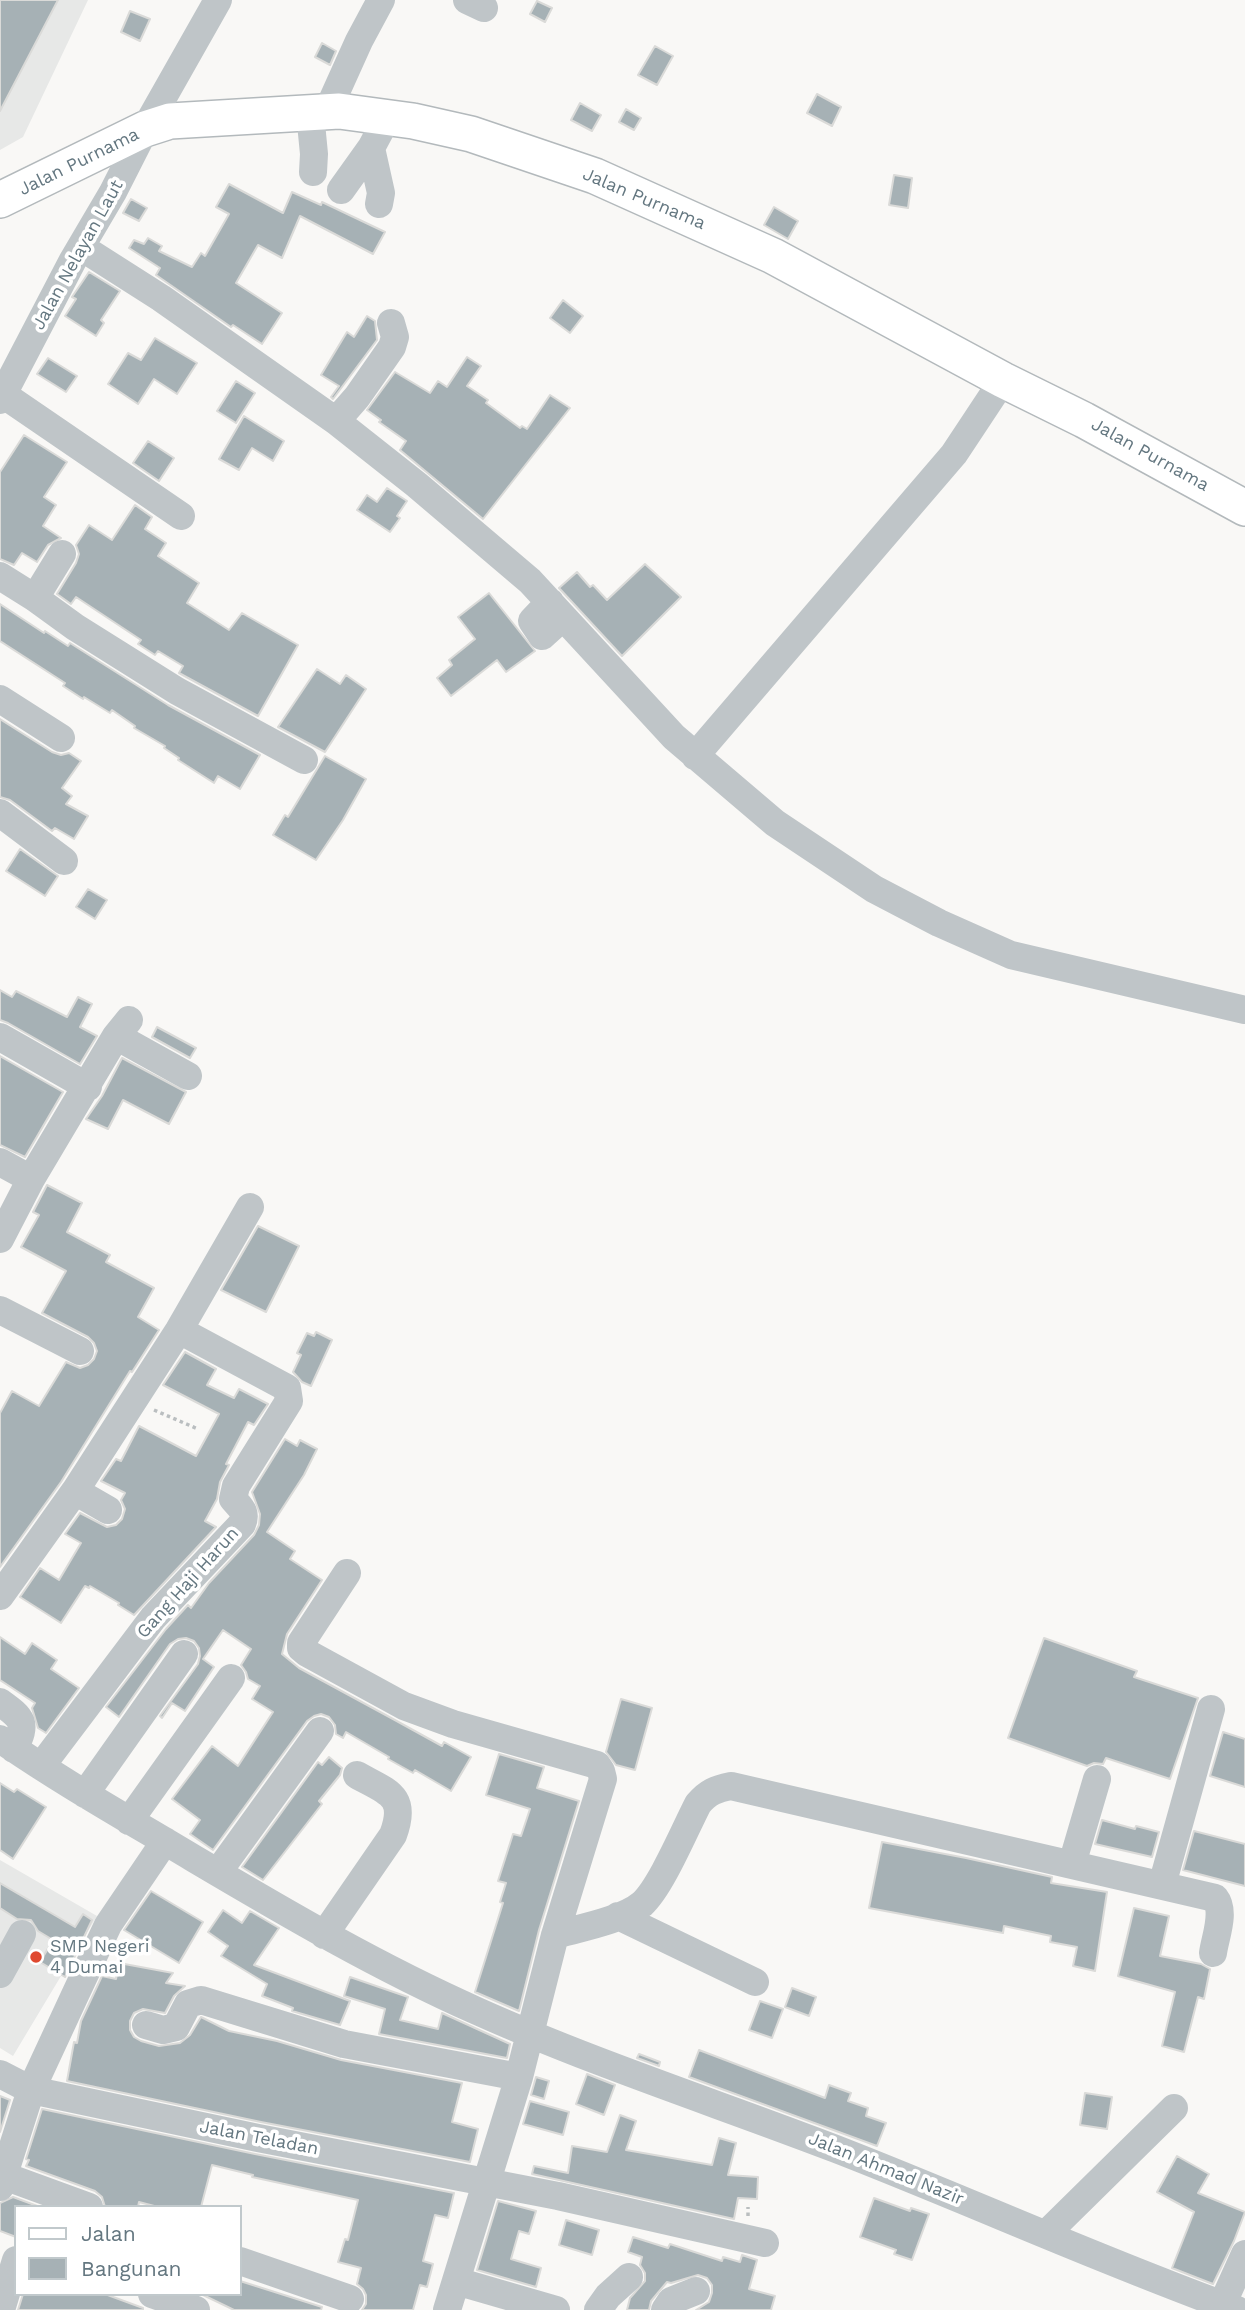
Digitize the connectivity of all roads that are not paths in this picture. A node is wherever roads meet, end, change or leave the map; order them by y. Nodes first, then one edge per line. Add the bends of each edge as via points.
1 (218, 0) edge
2 (381, 0) edge
3 (318, 112) junction
4 (387, 118) junction
5 (145, 129) junction
6 (371, 148) junction
7 (313, 172) dead end
8 (341, 190) dead end
9 (0, 200) edge
10 (379, 204) dead end
11 (81, 247) junction
12 (391, 323) dead end
13 (1003, 380) junction
14 (2, 398) edge
15 (336, 421) junction
16 (1245, 508) edge
17 (181, 516) dead end
18 (62, 554) dead end
19 (0, 576) edge
20 (35, 598) junction
21 (0, 699) edge
22 (61, 738) dead end
23 (695, 756) junction
24 (304, 761) dead end
25 (0, 813) edge
26 (64, 860) dead end
27 (1245, 1010) edge
28 (0, 1037) edge
29 (188, 1076) dead end
30 (88, 1087) junction
31 (0, 1162) edge
32 (31, 1180) junction
33 (250, 1208) dead end
34 (0, 1239) edge
35 (0, 1310) edge
36 (179, 1330) junction
37 (80, 1351) dead end
38 (75, 1491) junction
39 (107, 1510) dead end
40 (347, 1573) dead end
41 (0, 1596) edge
42 (184, 1654) dead end
43 (231, 1678) dead end
44 (0, 1702) edge
45 (1211, 1709) dead end
46 (320, 1731) dead end
47 (7, 1744) edge
48 (42, 1765) junction
49 (357, 1775) dead end
50 (1097, 1779) dead end
51 (85, 1794) junction
52 (129, 1821) junction
53 (165, 1841) junction
54 (1072, 1864) junction
55 (218, 1872) junction
56 (1162, 1885) junction
57 (618, 1916) junction
58 (22, 1934) dead end
59 (324, 1935) junction
60 (555, 1935) junction
61 (1213, 1953) dead end
62 (0, 1974) edge
63 (755, 1982) dead end
64 (146, 2025) dead end
65 (532, 2035) junction
66 (0, 2074) edge
67 (519, 2077) junction
68 (31, 2090) junction
69 (1174, 2108) dead end
70 (2, 2182) edge
71 (488, 2182) junction
72 (82, 2205) edge
73 (1045, 2234) junction
74 (765, 2243) dead end
75 (1245, 2254) edge
76 (242, 2262) edge
77 (14, 2267) edge
78 (629, 2277) dead end
79 (456, 2281) junction
80 (695, 2291) dead end
81 (158, 2296) edge
82 (350, 2299) dead end
83 (1231, 2308) edge
84 (1, 2310) edge
85 (196, 2310) edge
86 (447, 2310) edge
87 (556, 2310) edge
88 (598, 2310) edge
89 (665, 2310) edge

1 - 5 street, Jalan Nelayan Laut
2 - 3 street
3 - 4 main road, Jalan Purnama
3 - 5 main road, Jalan Purnama via 170,121
3 - 7 street
4 - 6 street
4 - 13 main road, Jalan Purnama via 471,134 594,176 773,256
5 - 9 main road, Jalan Purnama
5 - 11 street, Jalan Nelayan Laut
6 - 8 street
6 - 10 street via 381,193
11 - 14 street, Jalan Nelayan Laut
11 - 15 street
12 - 15 street via 392,347
13 - 16 main road, Jalan Purnama
13 - 23 street via 954,454
14 - 17 street
15 - 23 street via 530,581
18 - 20 street
19 - 20 street
20 - 24 street via 177,691
21 - 22 street
23 - 27 street via 775,823 874,888 939,923 1012,955
25 - 26 street
28 - 30 street
29 - 30 street via 122,1028
30 - 32 street
31 - 32 street
32 - 34 street
33 - 36 street
35 - 37 street
36 - 38 street
36 - 48 street, Gang Haji Harun via 287,1388 289,1401 233,1494 244,1511 242,1524 153,1618
38 - 39 street
38 - 41 street
40 - 60 street via 301,1643 307,1653 404,1706 597,1765 601,1771 601,1790
42 - 51 street
43 - 52 street
44 - 47 street via 22,1723 22,1734
45 - 56 street
46 - 55 street
47 - 48 street, Jalan Ahmad Nazir
48 - 51 street, Jalan Ahmad Nazir
49 - 59 street via 393,1795 398,1822
50 - 54 street
51 - 52 street, Jalan Ahmad Nazir
52 - 53 street, Jalan Ahmad Nazir
53 - 55 street, Jalan Ahmad Nazir
53 - 68 street via 108,1925
54 - 56 street
54 - 57 street via 731,1786 716,1789 698,1804 653,1891 641,1905
55 - 59 street, Jalan Ahmad Nazir
56 - 61 street via 1219,1902
57 - 60 street
57 - 63 street
58 - 62 street
59 - 65 street, Jalan Ahmad Nazir via 388,1970
60 - 65 street
64 - 67 street via 176,2027 188,2004 201,2000 344,2043
65 - 67 street
65 - 73 street, Jalan Ahmad Nazir
66 - 68 street, Jalan Teladan
67 - 71 street
68 - 70 street
68 - 71 street, Jalan Teladan
69 - 73 street
70 - 72 street
71 - 74 street, Jalan Teladan
71 - 79 street
73 - 83 street, Jalan Ahmad Nazir
75 - 83 street
76 - 82 street
77 - 84 street
78 - 88 street
79 - 86 street
79 - 87 street
80 - 89 street via 671,2301
81 - 85 street

